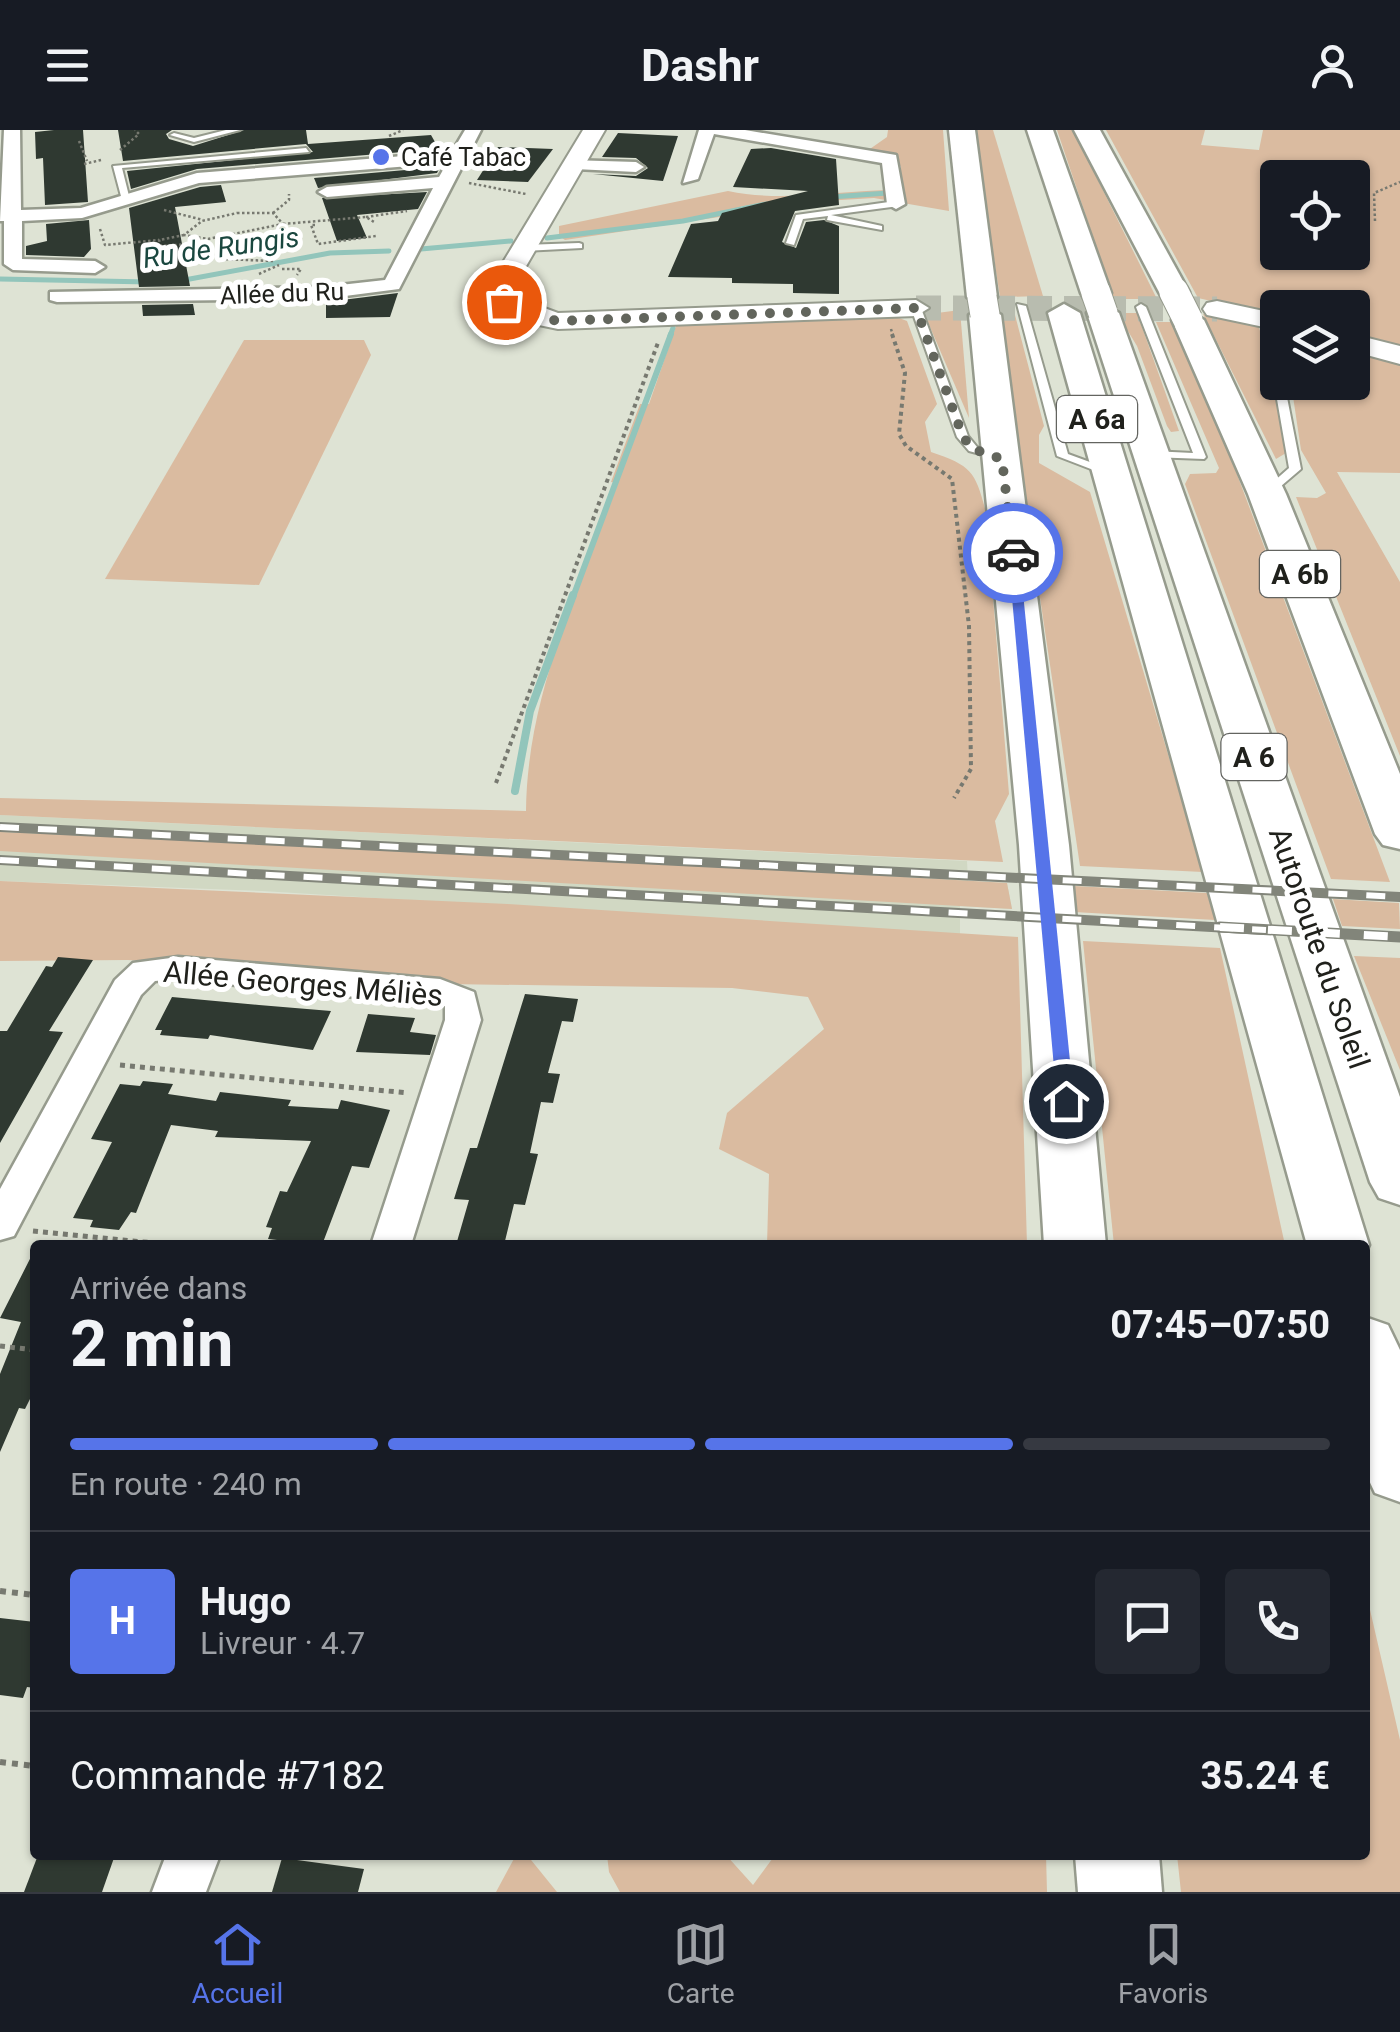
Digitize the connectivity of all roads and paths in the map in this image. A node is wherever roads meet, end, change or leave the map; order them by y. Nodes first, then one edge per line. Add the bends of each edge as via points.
1 (12, 130) edge
2 (134, 130) edge
3 (236, 130) edge
4 (403, 130) edge
5 (474, 130) edge
6 (594, 130) edge
7 (707, 130) edge
8 (716, 130) edge
9 (962, 130) edge
10 (1040, 130) edge
11 (1087, 130) edge
12 (174, 135) dead end
13 (389, 136) dead end
14 (79, 142) dead end
15 (306, 150) dead end
16 (117, 156) dead end
17 (458, 157) junction
18 (95, 160) dead end
19 (574, 164) junction
20 (636, 167) dead end
21 (689, 179) dead end
22 (1400, 182) edge
23 (444, 183) junction
24 (327, 192) dead end
25 (289, 194) dead end
26 (554, 197) junction
27 (126, 200) junction
28 (896, 204) joint
29 (431, 206) junction
30 (95, 210) junction
31 (164, 210) dead end
32 (274, 213) junction
33 (6, 216) edge
34 (366, 216) junction
35 (799, 217) junction
36 (340, 219) junction
37 (204, 220) junction
38 (1376, 221) dead end
39 (374, 222) dead end
40 (283, 224) junction
41 (879, 228) dead end
42 (269, 231) junction
43 (184, 235) junction
44 (376, 236) dead end
45 (160, 240) junction
46 (791, 243) dead end
47 (579, 246) dead end
48 (524, 248) junction
49 (95, 267) dead end
50 (57, 296) dead end
51 (1061, 304) dead end
52 (996, 306) junction
53 (1142, 307) dead end
54 (1193, 307) junction
55 (907, 308) junction
56 (1260, 318) edge
57 (667, 319) junction
58 (1370, 347) edge
59 (1400, 356) edge
60 (1283, 400) edge
61 (1135, 452) junction
62 (1002, 459) junction
63 (1267, 494) junction
64 (1128, 526) joint
65 (496, 783) dead end
66 (954, 798) dead end
67 (1400, 834) edge
68 (87, 1062) junction
69 (438, 1096) junction
70 (1400, 1182) edge
71 (10, 1227) edge
72 (128, 1240) edge
73 (393, 1240) edge
74 (1076, 1240) edge
75 (1337, 1240) edge
76 (0, 1346) edge
77 (30, 1349) edge
78 (1370, 1362) edge
79 (1400, 1471) edge
80 (0, 1592) edge
81 (30, 1595) edge
82 (0, 1762) edge
83 (30, 1765) edge
84 (191, 1860) edge
85 (1117, 1860) edge
86 (179, 1892) edge
87 (1120, 1892) edge

1 - 33 street
2 - 16 path via 140,134
3 - 12 lane via 194,140
4 - 13 path
5 - 17 street, Allée du Ru
6 - 19 street
7 - 21 street
8 - 28 street via 890,159
9 - 52 highway
10 - 61 highway, A 6a via 1099,303
11 - 54 highway, A 6b
14 - 18 path via 85,163
15 - 27 lane via 117,166
17 - 23 street, Allée du Ru
17 - 27 street via 197,178
19 - 20 street
19 - 26 street
22 - 38 path via 1374,194
23 - 24 street
23 - 26 path
23 - 29 street, Allée du Ru
25 - 32 path
26 - 48 street
27 - 30 street
28 - 35 lane
29 - 34 path
29 - 50 street, Allée du Ru via 392,285 308,294
30 - 33 street
30 - 45 path via 102,214 105,245
31 - 37 path
32 - 37 path
32 - 40 path
33 - 49 street via 14,264
34 - 36 path
34 - 39 path
35 - 41 lane via 848,218
35 - 46 lane
36 - 40 path
36 - 44 path via 311,225 318,244
37 - 43 path
40 - 42 path
42 - 43 path via 208,239
42 - 45 path via 278,238 264,253 276,263 220,259 189,244 161,246
43 - 45 path
47 - 48 lane
48 - 57 street via 501,287 504,302 525,314 558,321
51 - 61 highway, A 6a
52 - 61 lane via 1063,456
52 - 62 highway
53 - 61 lane via 1200,457
54 - 56 street
54 - 63 highway, A 6b
55 - 57 street
55 - 62 lane via 963,437 973,449
55 - 66 path via 890,322 905,373 899,434 952,480 967,607 971,768
57 - 65 path
58 - 59 street
60 - 63 lane via 1295,469
61 - 64 highway, A 6a
61 - 70 highway, Autoroute du Soleil / A 6
62 - 74 highway via 1042,825
63 - 67 highway, A 6b
64 - 75 highway, Autoroute du Soleil / A 6
68 - 69 path
68 - 69 street, Allée Georges Méliès via 144,971 178,968 440,991 462,1000 463,1020
68 - 71 street
69 - 73 street
71 - 72 path
76 - 77 path
78 - 79 highway
80 - 81 path
82 - 83 path
84 - 86 street
85 - 87 highway

